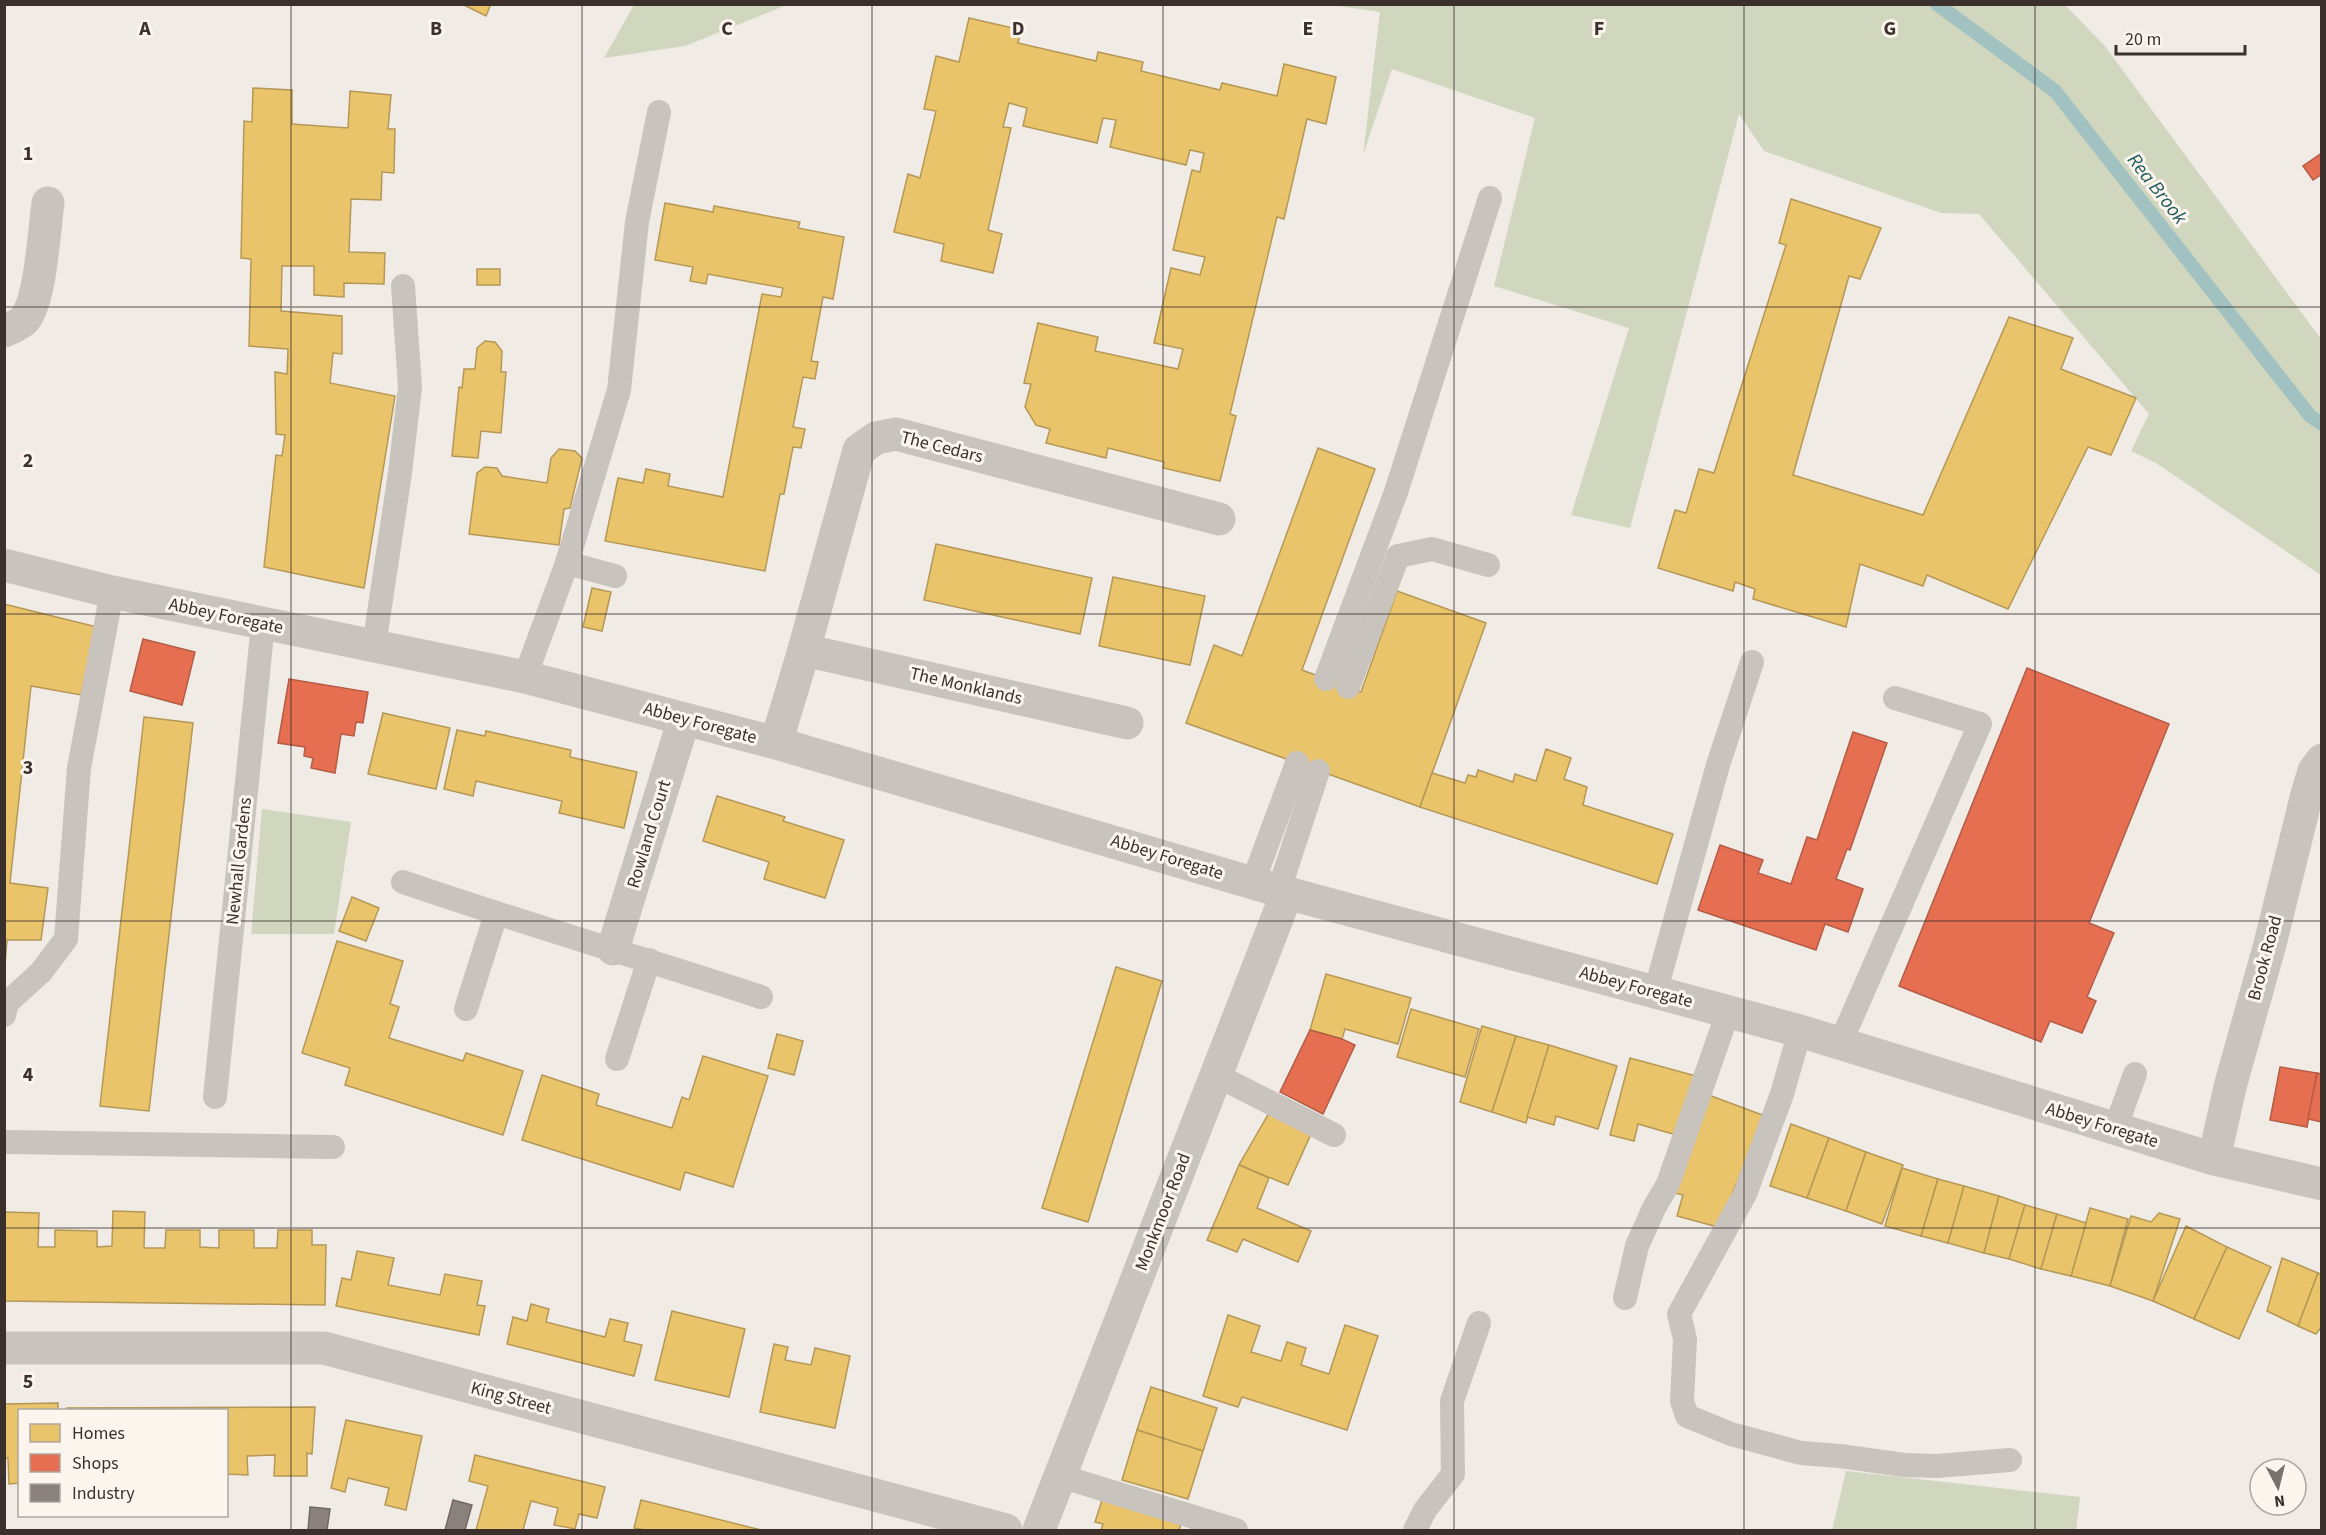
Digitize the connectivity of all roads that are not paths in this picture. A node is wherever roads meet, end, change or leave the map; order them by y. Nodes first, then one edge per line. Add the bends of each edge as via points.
1 (659, 112) dead end
2 (1490, 198) dead end
3 (48, 203) dead end
4 (404, 286) dead end
5 (4, 331) edge
6 (1219, 519) dead end
7 (567, 563) junction
8 (4, 565) edge
9 (1488, 565) dead end
10 (615, 576) dead end
11 (112, 592) junction
12 (263, 624) junction
13 (374, 646) junction
14 (804, 650) junction
15 (1752, 662) dead end
16 (525, 677) junction
17 (1895, 698) dead end
18 (684, 719) junction
19 (1127, 723) dead end
20 (776, 743) junction
21 (2322, 760) edge
22 (1308, 767) dead end
23 (403, 882) dead end
24 (1273, 888) junction
25 (496, 914) junction
26 (613, 949) junction
27 (649, 960) junction
28 (1655, 993) junction
29 (761, 997) dead end
30 (466, 1009) dead end
31 (1728, 1012) junction
32 (4, 1015) edge
33 (1800, 1031) junction
34 (1840, 1044) junction
35 (617, 1059) dead end
36 (2135, 1074) dead end
37 (1216, 1075) junction
38 (215, 1098) dead end
39 (2115, 1129) junction
40 (1334, 1136) dead end
41 (4, 1142) edge
42 (333, 1148) dead end
43 (2214, 1159) junction
44 (2322, 1184) edge
45 (1625, 1298) dead end
46 (1479, 1323) dead end
47 (4, 1348) edge
48 (2010, 1460) dead end
49 (1060, 1476) junction
50 (1006, 1530) edge
51 (1039, 1530) edge
52 (1236, 1530) edge
53 (1414, 1530) edge

1 - 7 lane via 637,222 619,390
2 - 9 lane via 1337,683 1398,556 1432,549
3 - 5 street via 30,309 24,321
4 - 13 lane via 410,387
6 - 14 street, The Cedars via 896,434 876,438 859,450
7 - 10 lane
7 - 16 lane
8 - 11 street, Abbey Foregate
11 - 12 street, Abbey Foregate
11 - 32 lane via 79,768 66,939 41,972 7,1003
12 - 13 street, Abbey Foregate
12 - 38 lane, Newhall Gardens
13 - 16 street, Abbey Foregate
14 - 19 street, The Monklands
14 - 20 street, The Cedars
15 - 28 lane via 1718,765
16 - 18 street, Abbey Foregate
17 - 34 lane via 1980,724
18 - 20 street, Abbey Foregate
18 - 26 street, Rowland Court
20 - 24 street, Abbey Foregate
21 - 43 street, Brook Road via 2307,794
22 - 24 lane
23 - 25 lane
24 - 28 street, Abbey Foregate
24 - 37 street, Monkmoor Road
25 - 26 lane
25 - 30 lane
26 - 27 lane
27 - 29 lane
27 - 35 lane
28 - 31 street, Abbey Foregate
31 - 33 street, Abbey Foregate
31 - 45 lane via 1668,1184 1637,1246
33 - 34 street, Abbey Foregate
33 - 48 lane via 1782,1094 1745,1194 1679,1314 1685,1338 1682,1401 1688,1416 1731,1434 1801,1453 1915,1466
34 - 39 street, Abbey Foregate
36 - 39 lane
37 - 40 lane
37 - 49 street, Monkmoor Road
39 - 43 street, Abbey Foregate
41 - 42 lane
43 - 44 street, Abbey Foregate
46 - 53 lane via 1452,1401 1453,1474
47 - 50 street, King Street via 324,1348
49 - 51 street, Monkmoor Road
49 - 52 lane

